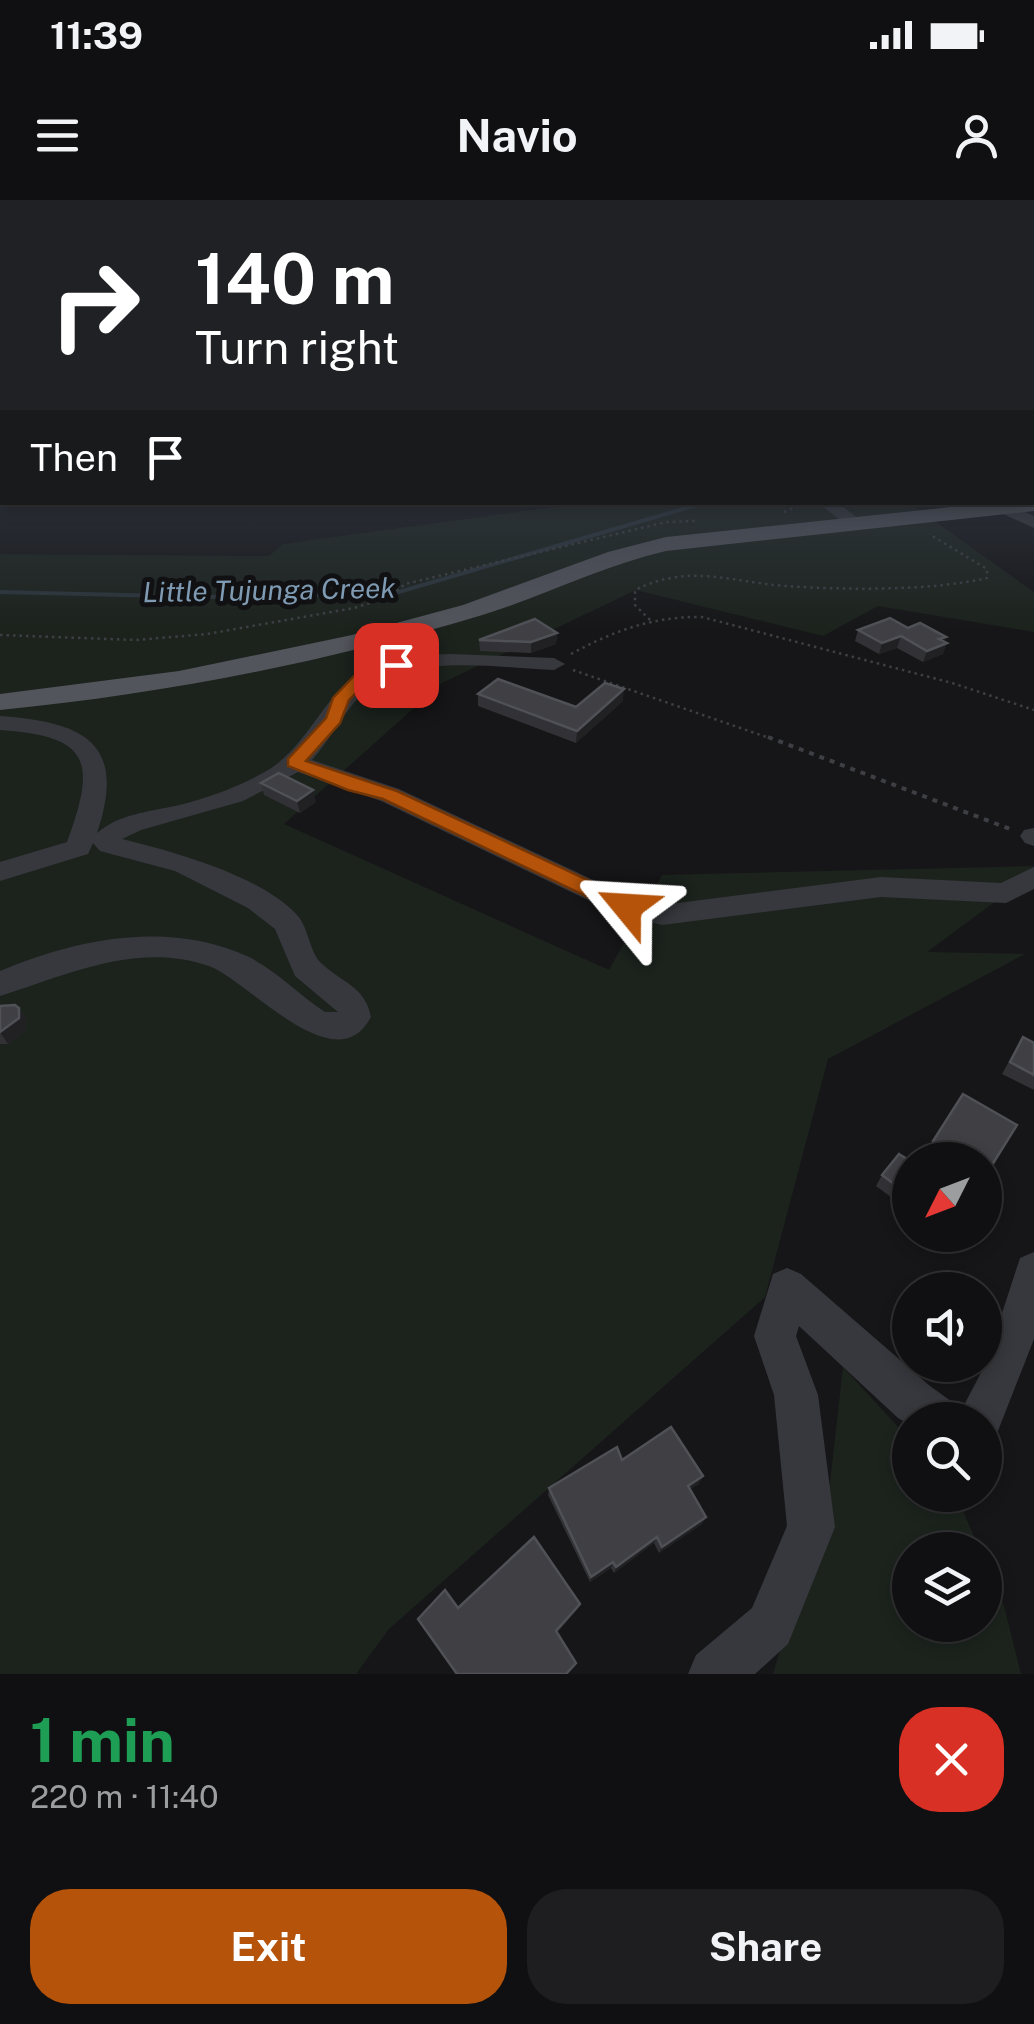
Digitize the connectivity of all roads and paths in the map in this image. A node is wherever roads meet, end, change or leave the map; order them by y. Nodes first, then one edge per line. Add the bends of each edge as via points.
1 (800, 505) edge
2 (828, 505) edge
3 (1034, 505) edge
4 (1005, 508) junction
5 (780, 513) dead end
6 (913, 517) junction
7 (697, 522) dead end
8 (855, 523) junction
9 (1034, 524) edge
10 (650, 620) junction
11 (0, 635) edge
12 (554, 664) junction
13 (0, 702) edge
14 (1034, 710) edge
15 (0, 723) edge
16 (294, 762) junction
17 (1033, 837) edge
18 (0, 872) edge
19 (1034, 876) edge
20 (0, 984) edge
21 (1034, 1272) edge
22 (914, 1402) edge
23 (988, 1402) edge
24 (715, 1674) edge

1 - 5 path
2 - 8 street
3 - 4 main road
4 - 6 main road
4 - 9 street
6 - 8 main road
6 - 10 path via 986,569 987,578 786,586 692,573 657,578 635,590 635,605
7 - 11 path via 668,522 405,584 354,608 252,628 136,640
8 - 13 main road via 626,552 530,592 306,653 145,684
10 - 12 path
10 - 14 path via 678,615 719,621
12 - 16 street via 396,665 360,680 341,698 334,719
12 - 17 path
15 - 18 street via 73,737 89,748 99,768 78,848
16 - 19 street via 390,795 627,907 662,915 880,887 1006,893
16 - 20 street via 237,793 132,823 106,840 184,864 287,923 306,968 352,1002 355,1017 344,1026 313,1021 236,965 143,947 46,962
21 - 23 street
22 - 24 street via 787,1288 775,1336 796,1395 811,1527 770,1626

